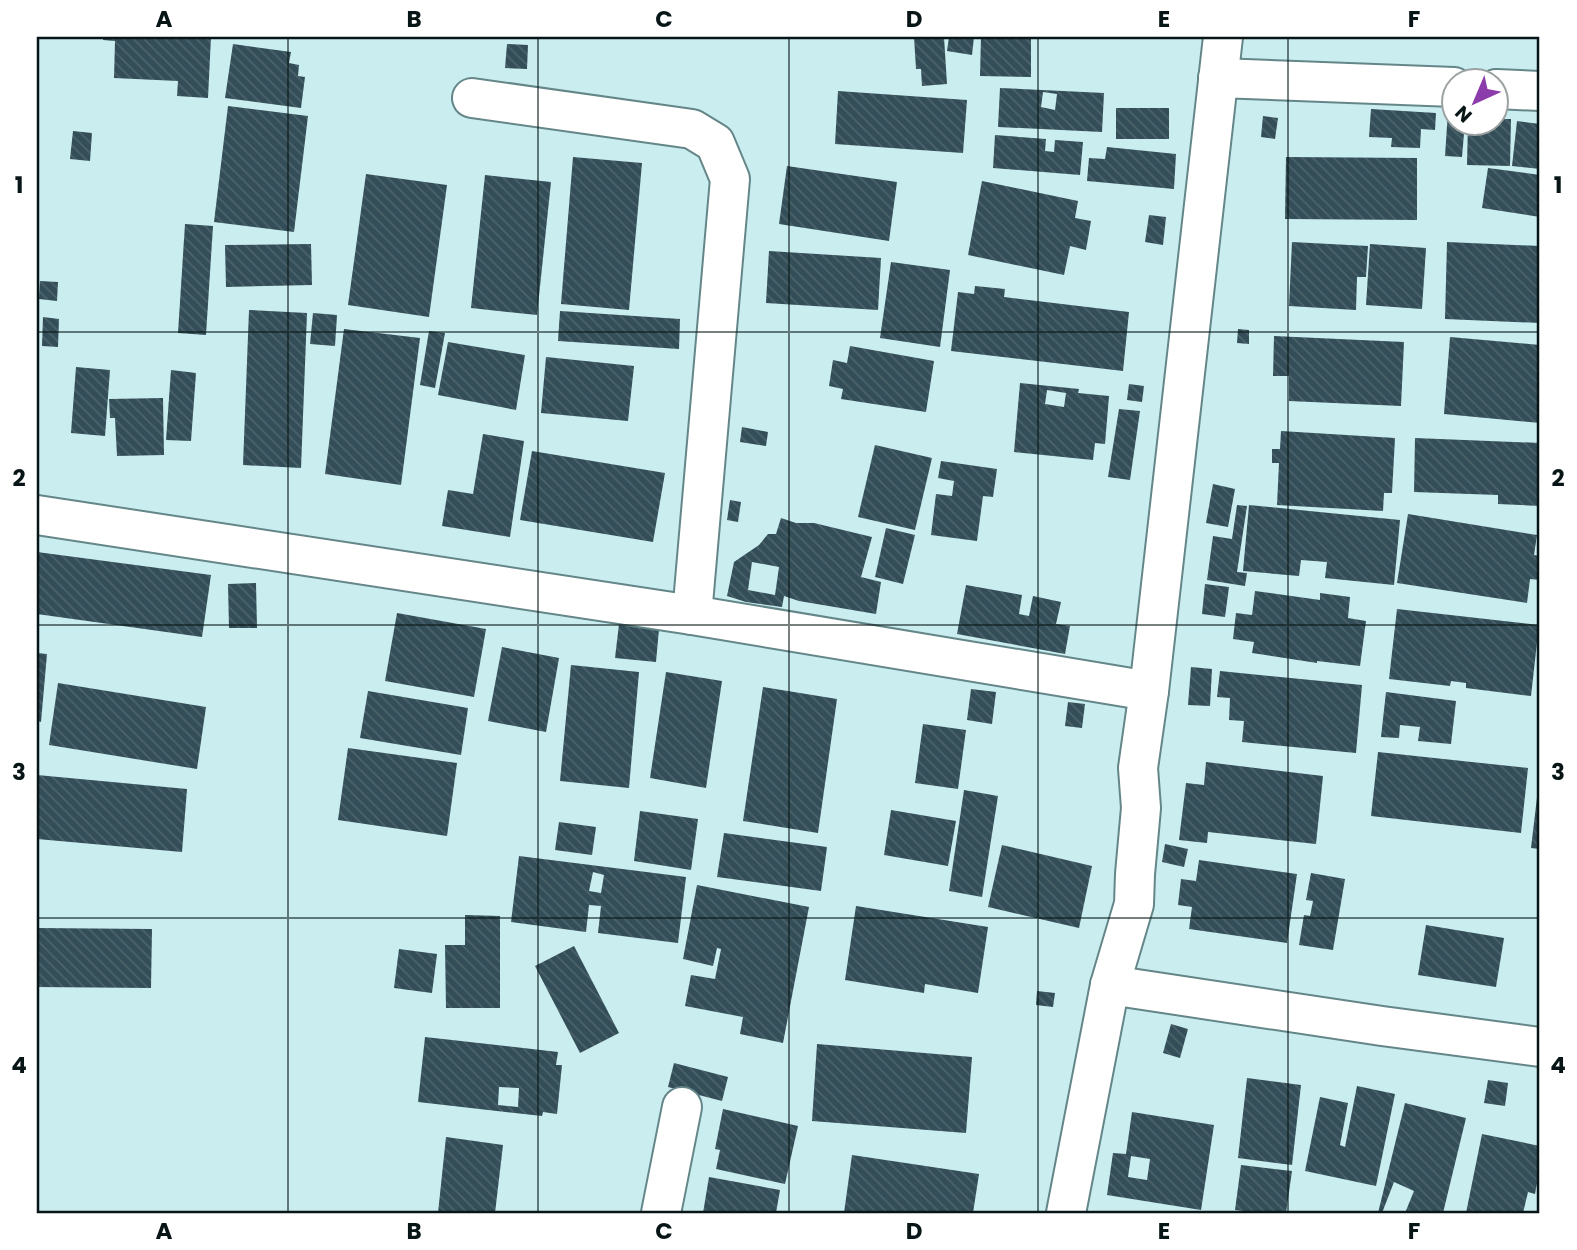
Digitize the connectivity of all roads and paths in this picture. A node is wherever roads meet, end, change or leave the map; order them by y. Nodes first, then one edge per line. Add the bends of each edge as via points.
1 (1223, 37) edge
2 (1218, 78) junction
3 (1440, 86) edge
4 (1510, 90) edge
5 (1540, 91) edge
6 (472, 98) dead end
7 (37, 514) edge
8 (692, 615) junction
9 (1149, 691) junction
10 (1110, 985) junction
11 (1540, 1047) edge
12 (682, 1107) dead end
13 (662, 1213) edge
14 (1066, 1213) edge

1 - 2 street
2 - 3 street
2 - 9 street
4 - 5 street
6 - 8 street via 692,129 715,143 730,179
7 - 8 street
8 - 9 street
9 - 10 street via 1138,768 1141,808 1134,904
10 - 11 street
10 - 14 street
12 - 13 street

